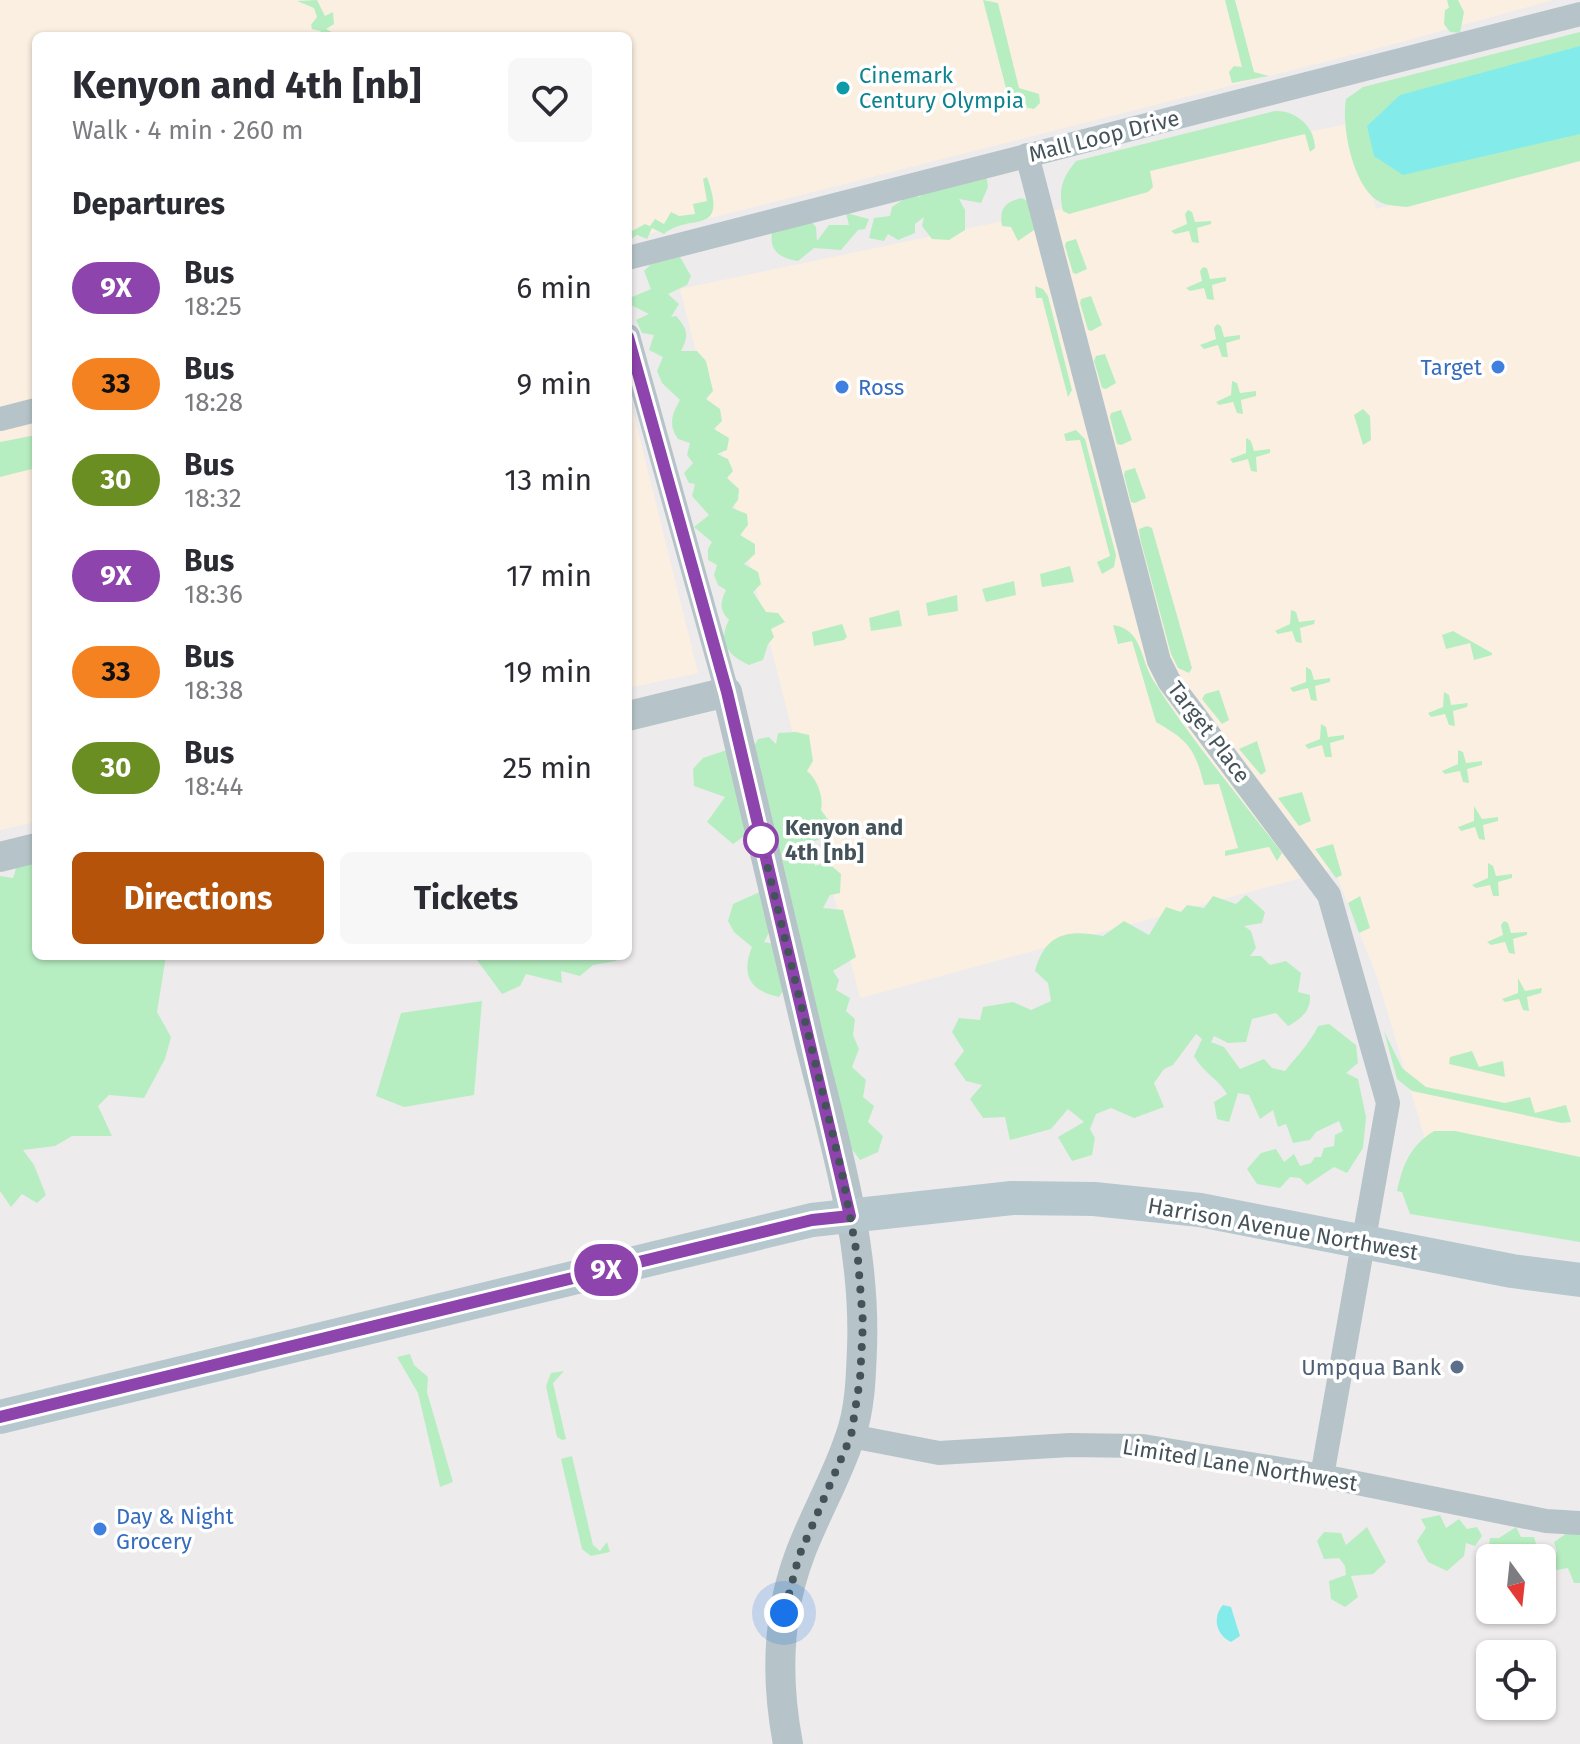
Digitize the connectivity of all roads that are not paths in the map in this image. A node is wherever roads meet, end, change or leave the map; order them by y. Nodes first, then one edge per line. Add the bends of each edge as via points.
1 (1580, 14) edge
2 (1027, 155) junction
3 (632, 257) edge
4 (632, 350) edge
5 (32, 411) edge
6 (0, 419) edge
7 (727, 692) junction
8 (632, 715) edge
9 (32, 849) edge
10 (0, 857) edge
11 (850, 1216) junction
12 (1364, 1242) junction
13 (1580, 1280) edge
14 (0, 1417) edge
15 (851, 1436) junction
16 (1322, 1476) junction
17 (1580, 1523) edge
18 (788, 1744) edge

1 - 2 street, Mall Loop Drive
2 - 3 street, Mall Loop Drive
2 - 12 street, Target Place via 1159,661 1333,903 1388,1103
4 - 7 street
5 - 6 street
7 - 8 street
7 - 11 street
9 - 10 street
11 - 12 main road, Harrison Avenue Northwest via 1012,1198 1094,1199 1200,1210
11 - 14 main road, Harrison Avenue Northwest via 812,1220
11 - 15 street via 863,1323
12 - 13 main road, Harrison Avenue Northwest
12 - 16 street, Target Place
15 - 16 street, Limited Lane Northwest via 939,1453 1143,1446
15 - 18 street via 799,1556 784,1613 780,1669
16 - 17 street, Limited Lane Northwest via 1546,1521

